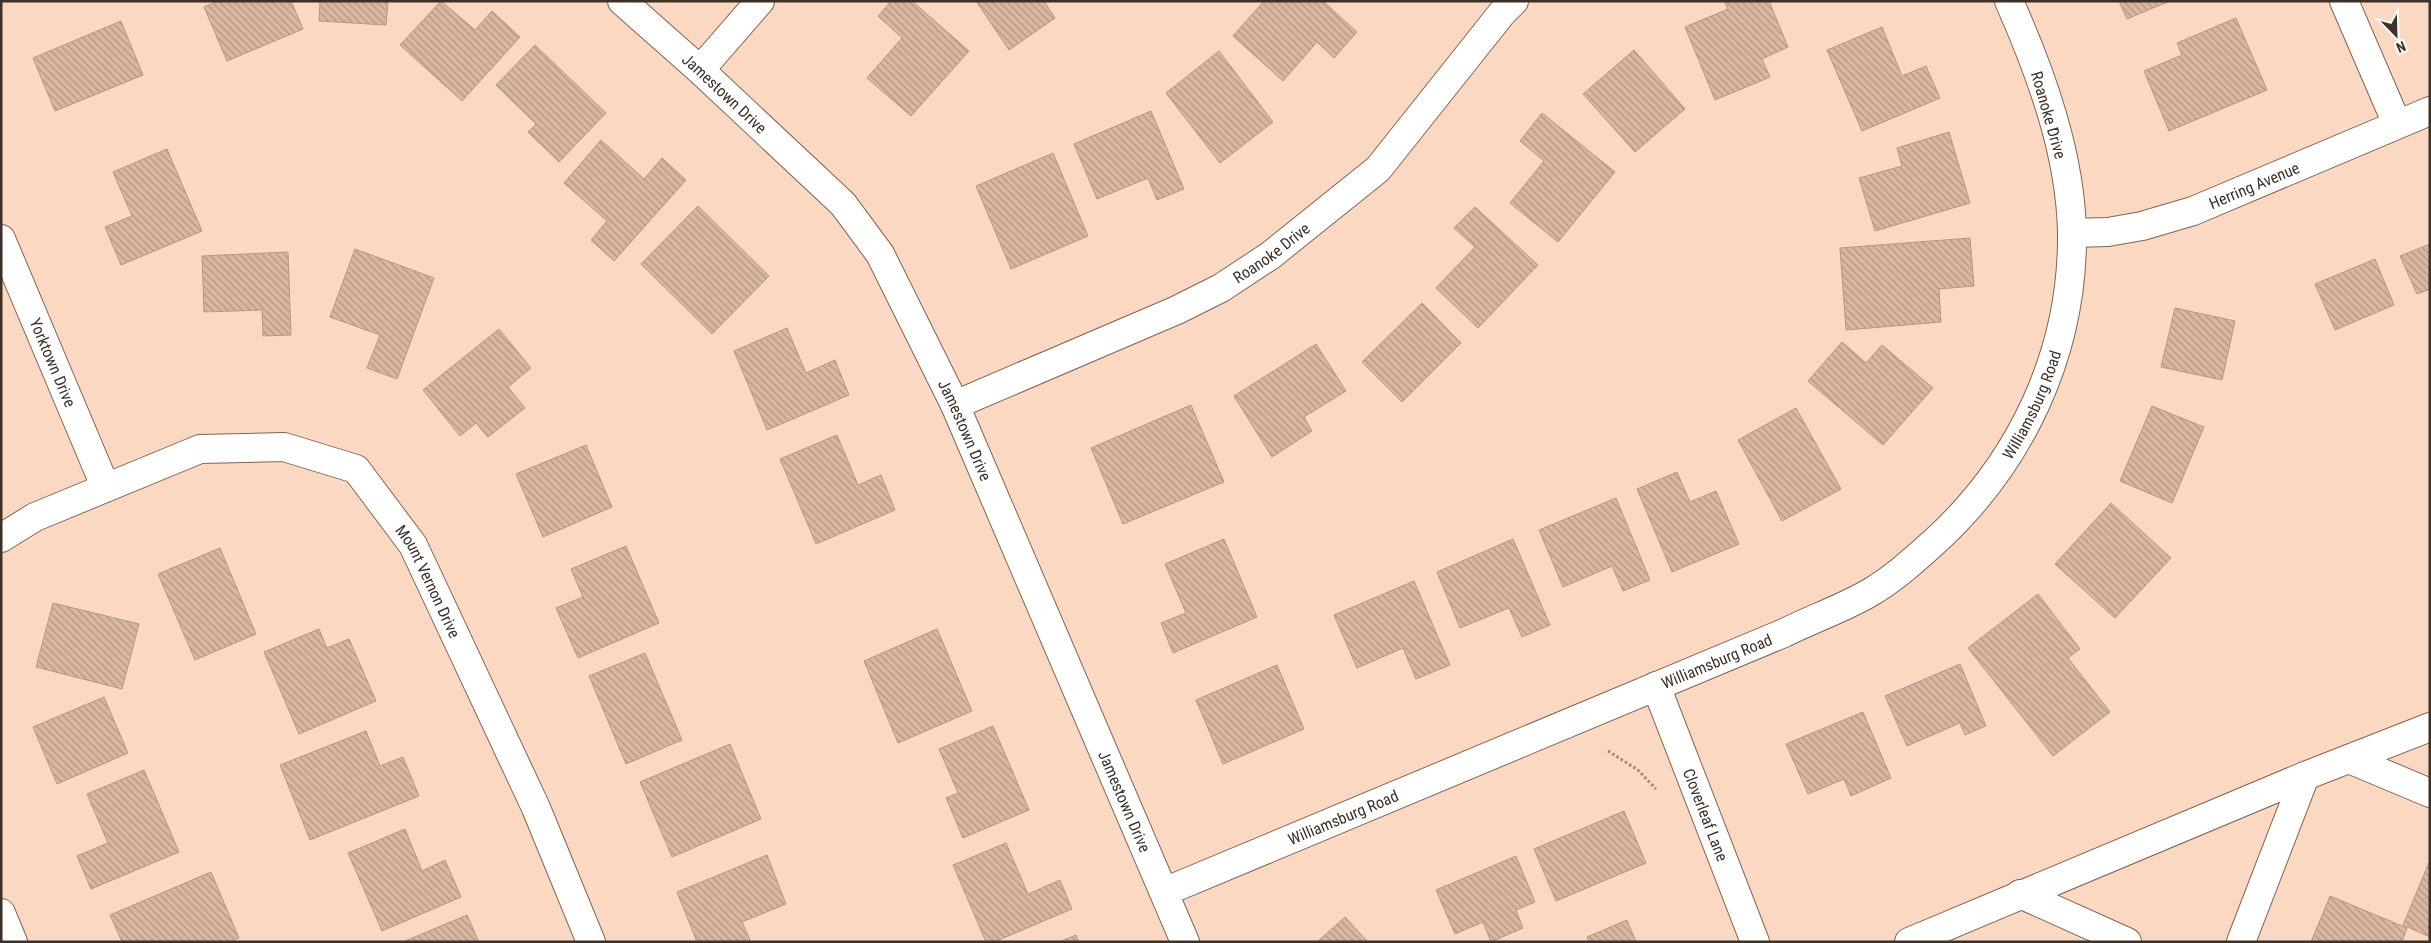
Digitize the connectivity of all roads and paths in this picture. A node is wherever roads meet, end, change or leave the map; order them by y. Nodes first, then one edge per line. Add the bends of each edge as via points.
1 (622, 1) edge
2 (760, 1) edge
3 (1514, 1) edge
4 (2009, 1) edge
5 (2344, 1) edge
6 (700, 70) junction
7 (2430, 110) edge
8 (2397, 124) junction
9 (2072, 233) junction
10 (1, 239) edge
11 (955, 405) junction
12 (105, 486) junction
13 (1, 538) edge
14 (1656, 686) junction
15 (2430, 727) edge
16 (1608, 751) dead end
17 (2349, 759) junction
18 (2305, 776) junction
19 (1657, 792) dead end
20 (2430, 793) edge
21 (1164, 892) junction
22 (2020, 894) junction
23 (1, 913) edge
24 (1942, 934) edge
25 (13, 942) edge
26 (590, 942) edge
27 (1185, 942) edge
28 (1755, 942) edge
29 (1909, 942) edge
30 (2127, 942) edge
31 (2241, 942) edge

1 - 6 street, Jamestown Drive
2 - 6 street
3 - 11 street, Roanoke Drive via 1378,169 1271,255 1221,288 1177,310
4 - 9 street, Roanoke Drive via 2026,39 2056,128 2067,183
5 - 8 street
6 - 11 street, Jamestown Drive via 843,204 896,281
7 - 8 street, Herring Avenue
8 - 9 street, Herring Avenue via 2193,211 2142,226 2108,232
9 - 14 street, Williamsburg Road via 2070,286 2044,387 2016,445 1983,492 1914,561 1871,592 1784,633
10 - 12 street, Yorktown Drive
11 - 21 street, Jamestown Drive
12 - 13 street, Mount Vernon Drive via 35,517
12 - 26 street, Mount Vernon Drive via 200,449 284,446 356,469 413,545 536,808
14 - 21 street, Williamsburg Road
14 - 28 street, Cloverleaf Lane
15 - 17 street
16 - 19 path via 1638,770
17 - 18 street
17 - 20 street
18 - 22 street
18 - 31 street
21 - 27 street, Jamestown Drive
22 - 24 street
22 - 30 street
23 - 25 street
24 - 29 street

